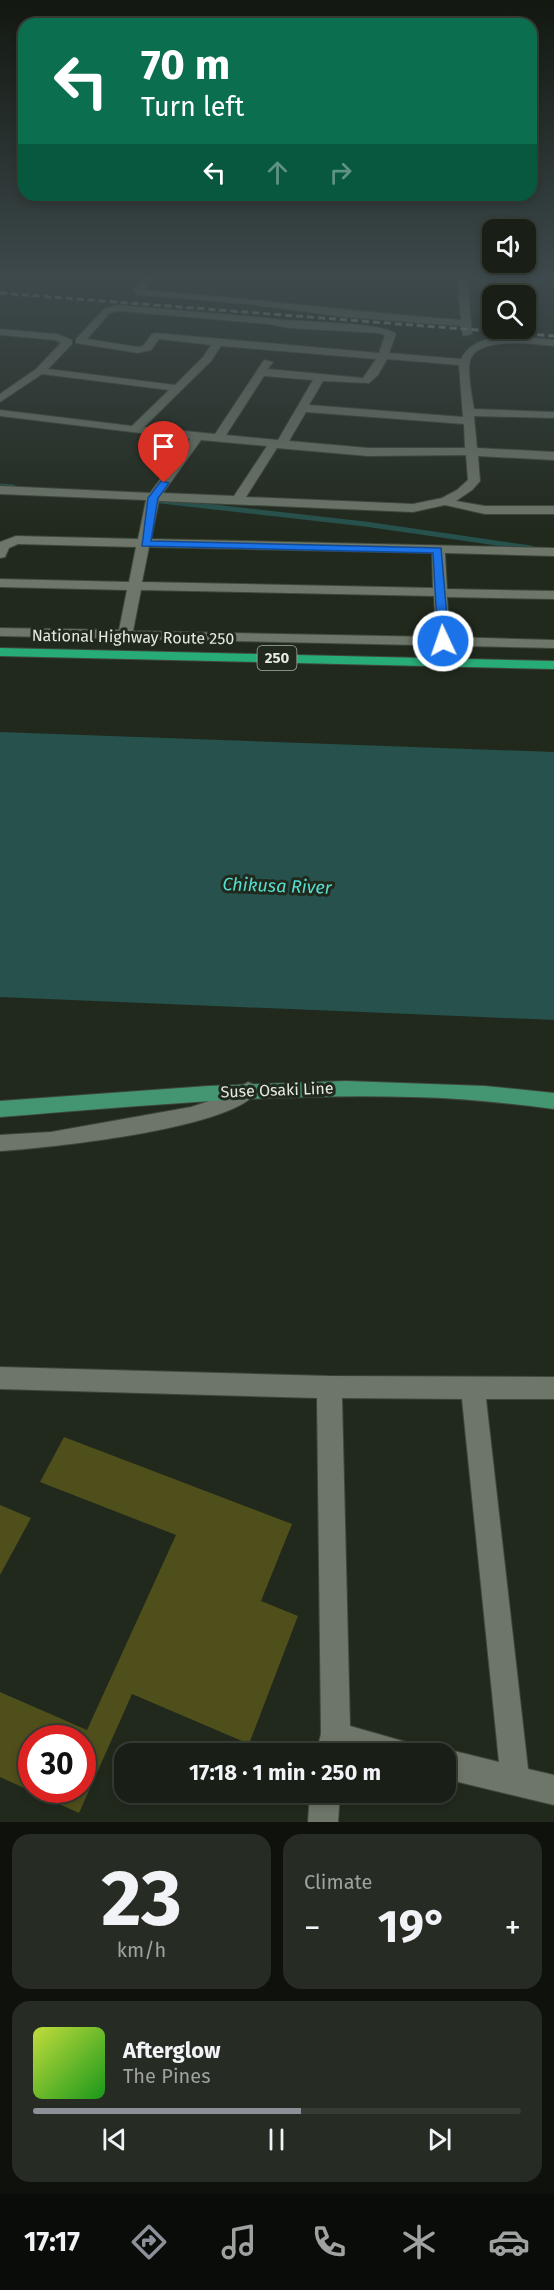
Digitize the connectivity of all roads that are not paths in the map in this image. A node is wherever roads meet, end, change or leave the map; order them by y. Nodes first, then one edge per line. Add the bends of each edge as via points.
1 (47, 364) edge
2 (201, 364) edge
3 (266, 364) edge
4 (378, 364) edge
5 (464, 364) edge
6 (40, 371) junction
7 (261, 372) junction
8 (319, 378) junction
9 (175, 388) junction
10 (0, 399) edge
11 (303, 408) junction
12 (0, 413) edge
13 (554, 415) edge
14 (469, 416) junction
15 (135, 430) junction
16 (198, 436) junction
17 (218, 438) junction
18 (277, 444) junction
19 (471, 452) junction
20 (554, 456) edge
21 (0, 490) edge
22 (153, 498) junction
23 (237, 501) junction
24 (445, 501) junction
25 (554, 510) edge
26 (145, 544) junction
27 (438, 550) junction
28 (554, 552) edge
29 (0, 554) edge
30 (0, 584) edge
31 (133, 588) junction
32 (441, 592) junction
33 (554, 595) edge
34 (0, 632) edge
35 (125, 634) junction
36 (443, 641) junction
37 (554, 644) edge
38 (0, 652) edge
39 (0, 663) edge
40 (554, 665) edge
41 (554, 676) edge
42 (248, 1090) junction
43 (554, 1101) edge
44 (0, 1109) edge
45 (0, 1143) edge
46 (0, 1378) edge
47 (329, 1387) junction
48 (473, 1388) junction
49 (554, 1388) edge
50 (334, 1743) edge
51 (337, 1743) edge
52 (358, 1743) edge
53 (456, 1766) edge
54 (513, 1779) junction
55 (554, 1790) edge
56 (324, 1803) edge
57 (323, 1822) edge

1 - 6 street
2 - 9 street
3 - 7 street
4 - 8 street via 373,377 365,381
5 - 14 street
6 - 9 street
6 - 10 street
7 - 8 street
7 - 17 street
8 - 11 street
9 - 15 street
11 - 14 street
11 - 18 street
12 - 15 street
13 - 14 street
14 - 19 street
15 - 16 street
16 - 17 street
16 - 22 street
17 - 18 street
18 - 19 street via 368,453
18 - 23 street
19 - 20 street
19 - 24 street via 474,481
21 - 22 street
22 - 23 street
22 - 26 street
23 - 24 street via 413,508
24 - 25 street via 480,511
26 - 27 street
26 - 29 street via 16,540 3,546
26 - 31 street
27 - 28 street
27 - 32 street
30 - 31 street
31 - 32 street
31 - 35 street
32 - 33 street
32 - 36 street
34 - 35 street
35 - 36 street
36 - 37 street
38 - 40 highway, National Highway Route 250 / 250
39 - 41 highway, National Highway Route 250 / 250
42 - 43 main road, Suse Osaki Line via 341,1087
42 - 44 main road, Suse Osaki Line
42 - 45 street via 232,1101 193,1115 51,1140
46 - 47 street
47 - 48 street
47 - 50 street
48 - 49 street
48 - 54 street via 514,1759
51 - 52 street
53 - 54 street
54 - 55 street
56 - 57 street

